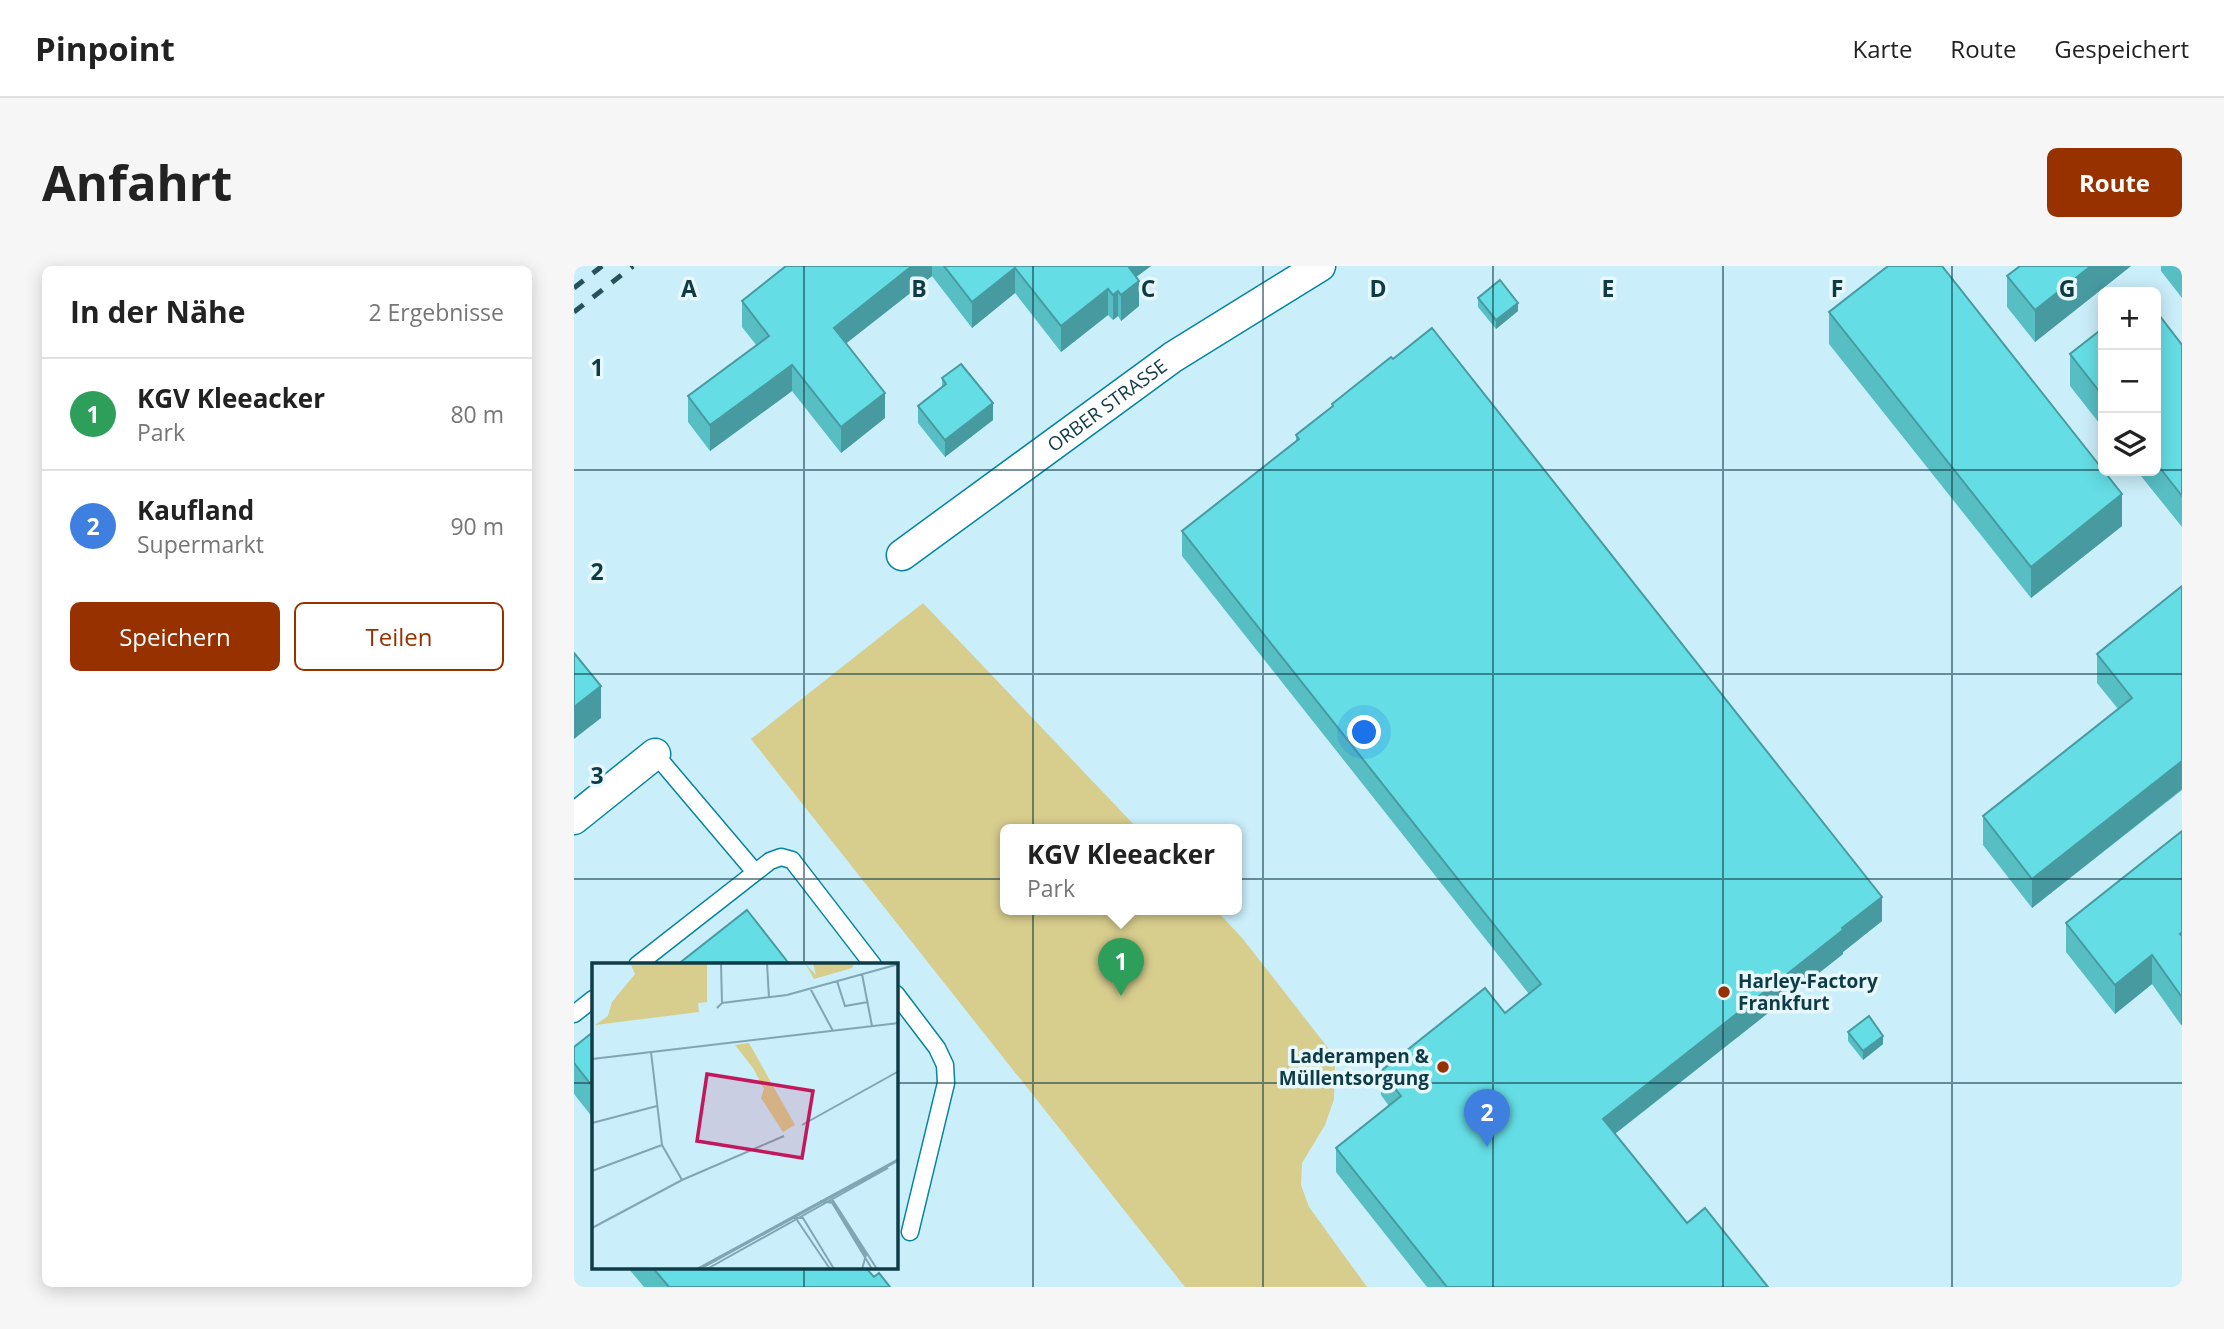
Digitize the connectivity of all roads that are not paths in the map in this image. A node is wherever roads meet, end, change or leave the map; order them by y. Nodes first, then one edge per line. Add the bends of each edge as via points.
1 (1320, 266) edge
2 (902, 555) dead end
3 (655, 754) joint
4 (574, 819) edge
5 (755, 872) junction
6 (640, 963) edge
7 (871, 963) edge
8 (898, 997) edge
9 (592, 1000) edge
10 (574, 1014) edge
11 (910, 1232) dead end

1 - 2 street, ORBER STRASSE via 1173,357
3 - 4 street
3 - 5 lane
5 - 6 lane
5 - 7 lane via 781,857 792,860
8 - 11 lane via 937,1048 945,1065 946,1083
9 - 10 lane

